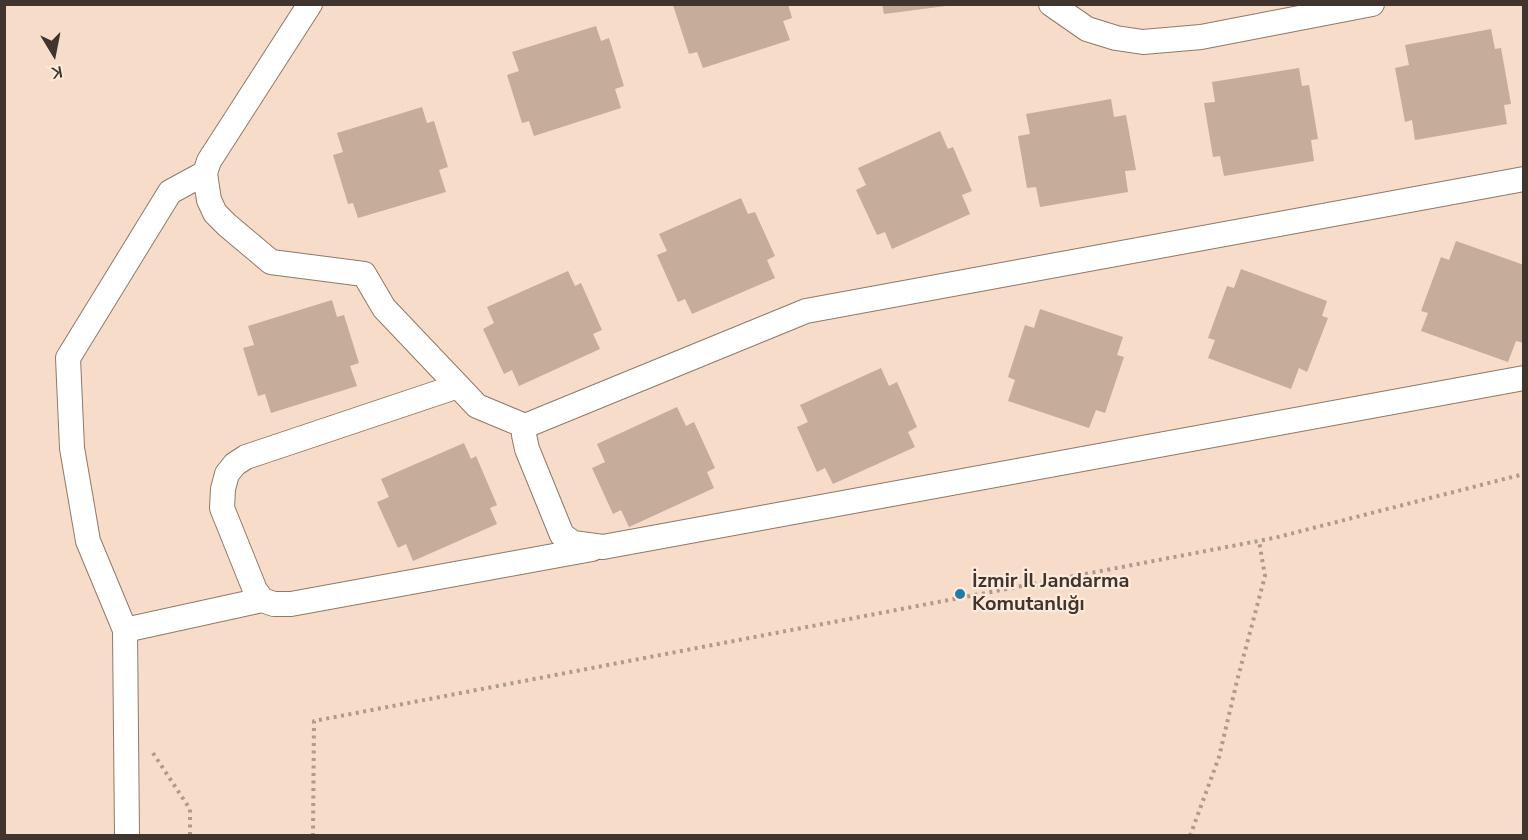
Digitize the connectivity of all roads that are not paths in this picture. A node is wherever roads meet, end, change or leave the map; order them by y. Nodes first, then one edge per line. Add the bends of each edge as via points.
1 (310, 4) edge
2 (1051, 4) edge
3 (1372, 4) edge
4 (205, 173) junction
5 (1524, 179) edge
6 (1524, 378) edge
7 (458, 386) junction
8 (525, 426) junction
9 (603, 547) junction
10 (262, 600) junction
11 (125, 630) junction
12 (127, 836) edge

1 - 4 street via 209,160
2 - 3 street via 1087,29 1143,42 1201,37
4 - 7 street via 209,200 227,225 271,262 364,274 384,308
4 - 11 street via 170,192 68,358 72,448 88,541
5 - 8 street via 806,311
6 - 9 street
7 - 8 street via 477,406
7 - 10 street via 234,464 227,474 222,507
8 - 9 street via 527,449 562,535 573,543
9 - 10 street via 291,604
10 - 11 street
11 - 12 street

